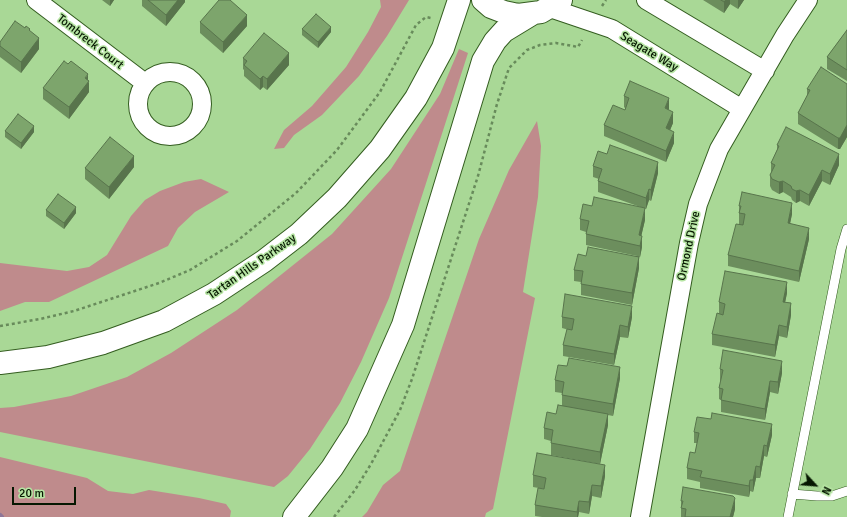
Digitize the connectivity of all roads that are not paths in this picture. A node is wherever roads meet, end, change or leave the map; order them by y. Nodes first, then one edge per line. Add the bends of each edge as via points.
1 (36, 0) edge
2 (459, 0) edge
3 (483, 0) edge
4 (646, 0) edge
5 (808, 0) edge
6 (548, 7) edge
7 (765, 71) junction
8 (145, 83) dead end
9 (742, 109) junction
10 (847, 229) edge
11 (0, 363) edge
12 (847, 491) edge
13 (792, 494) junction
14 (294, 517) edge
15 (640, 517) edge
16 (788, 517) edge

1 - 8 street, Tombreck Court
2 - 11 street, Tartan Hills Parkway via 451,28 416,98 380,150 337,198 299,234 214,294 164,322 103,343 48,357
3 - 6 street via 491,7 518,15
4 - 7 street
5 - 7 street, Ormond Drive
6 - 9 street, Seagate Way via 593,22 627,38
6 - 14 street via 504,31 489,50 479,72 403,325 386,366 357,429 332,468
7 - 9 street, Ormond Drive
9 - 15 street, Ormond Drive via 719,149 698,204
10 - 13 lane
12 - 13 lane via 832,496
13 - 16 lane

